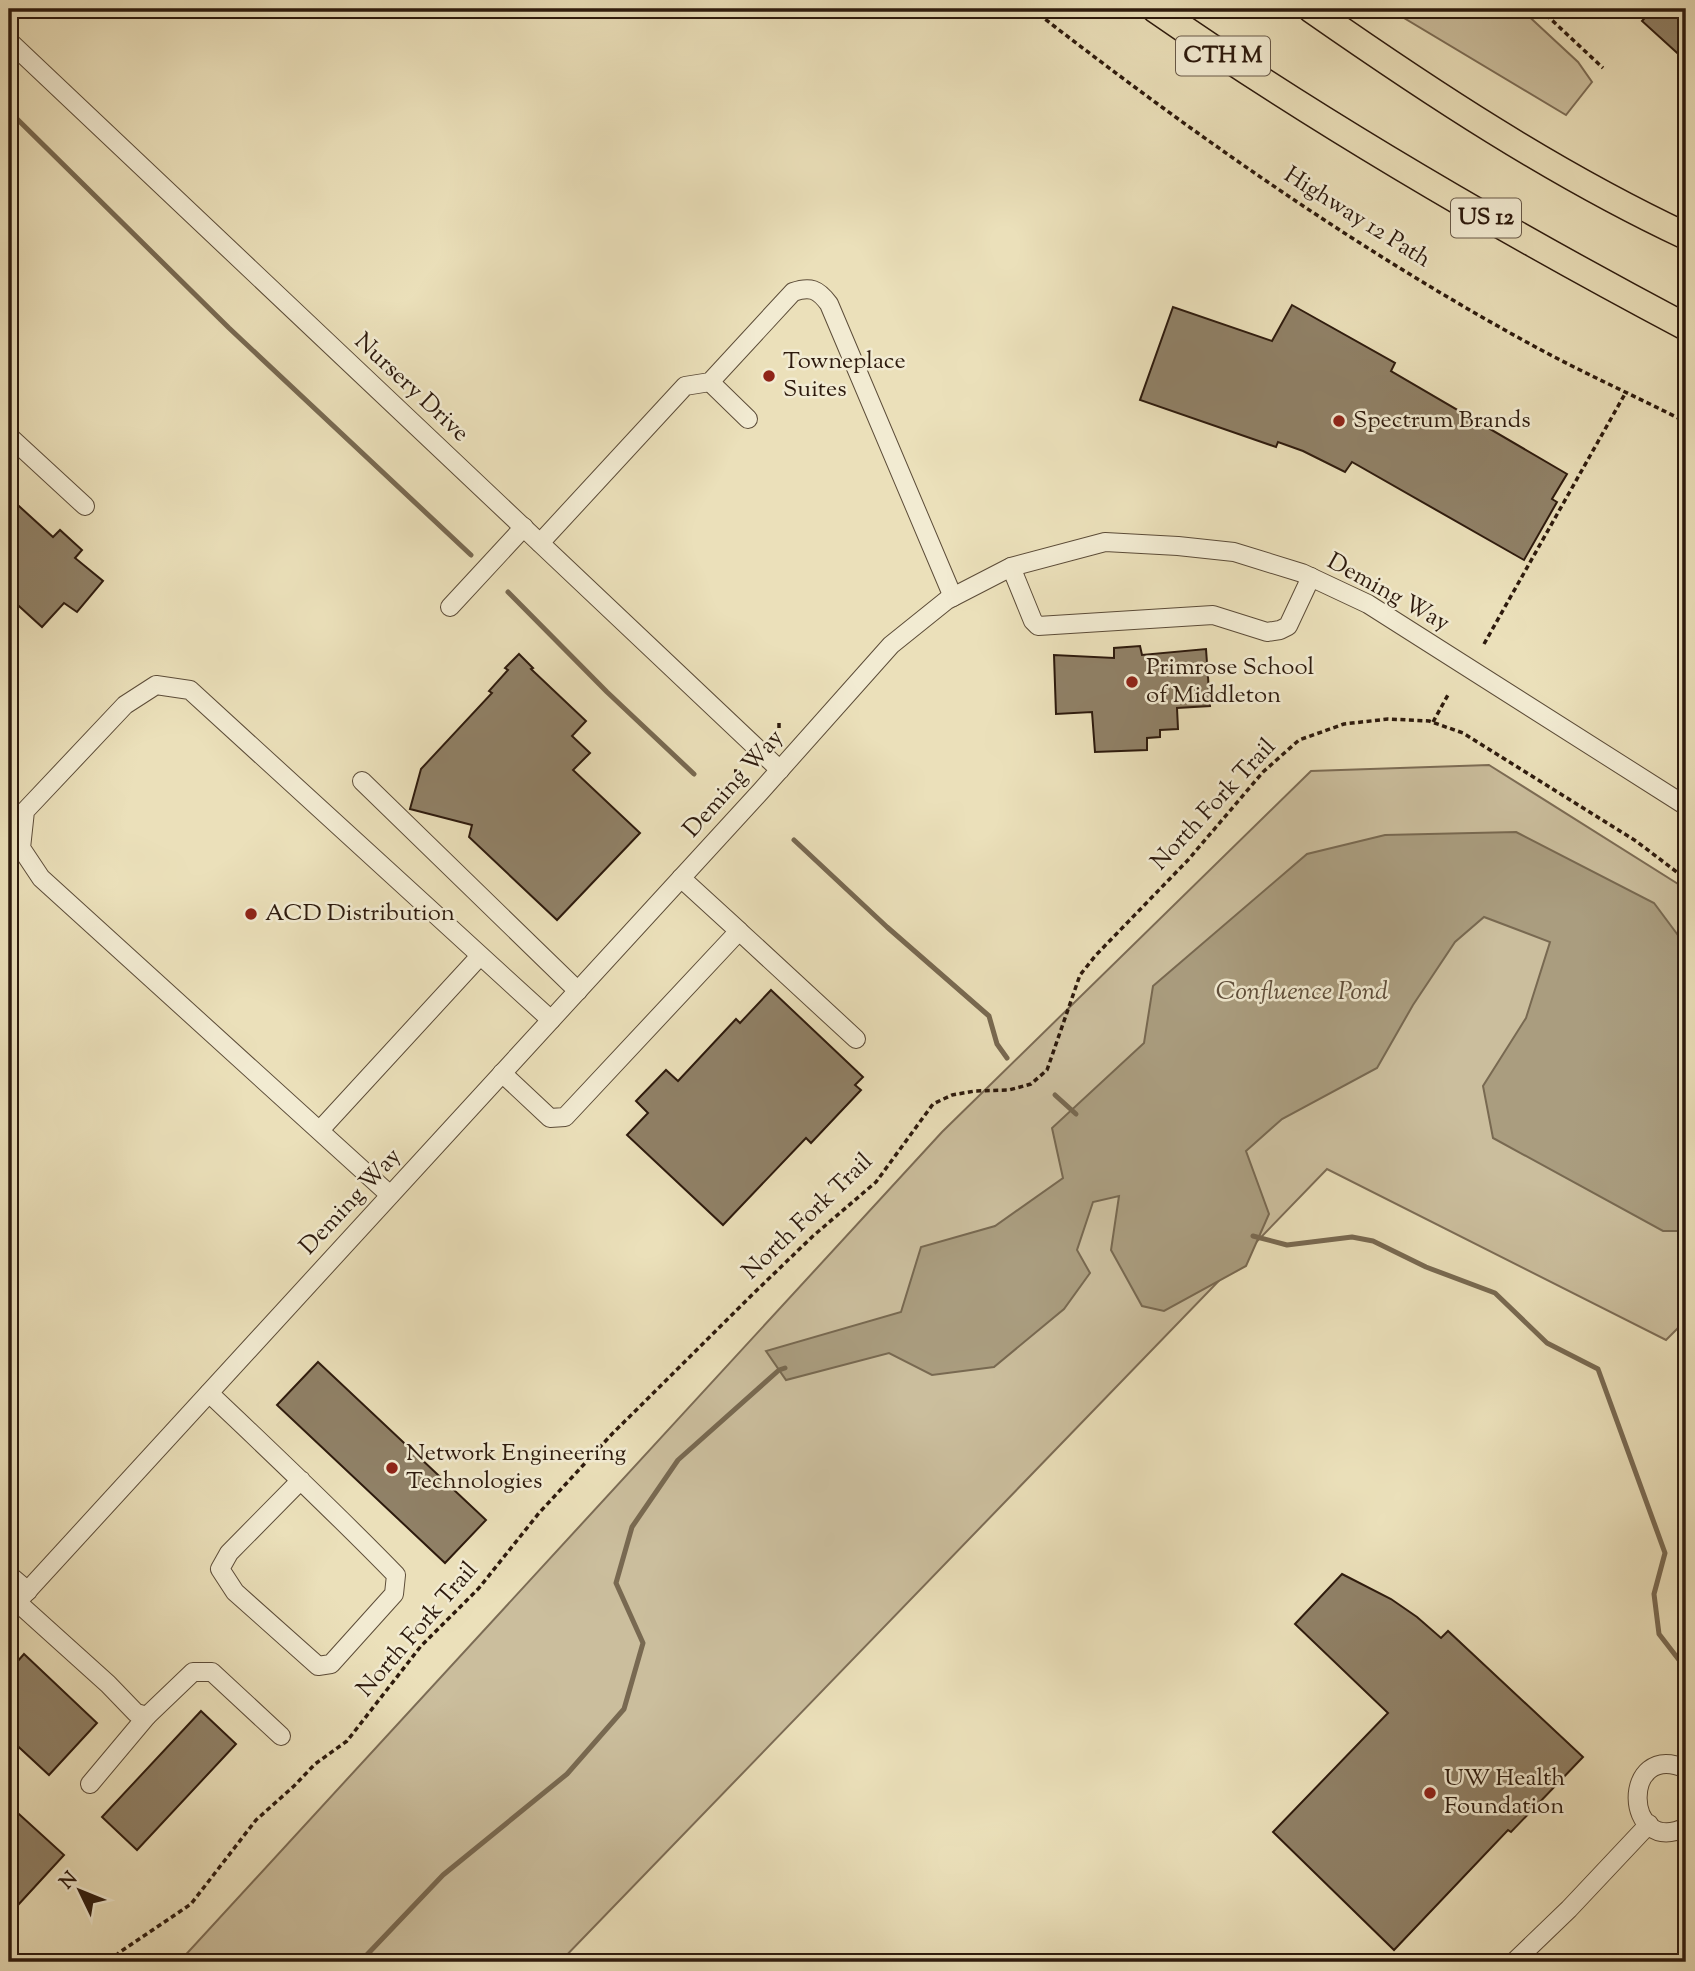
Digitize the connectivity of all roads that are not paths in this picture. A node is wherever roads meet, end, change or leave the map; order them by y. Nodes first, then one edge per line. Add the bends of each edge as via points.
1 (1155, 9) edge
2 (1178, 9) edge
3 (1311, 9) edge
4 (9, 41) edge
5 (1293, 99) junction
6 (1686, 236) edge
7 (1686, 327) edge
8 (710, 382) junction
9 (748, 419) dead end
10 (9, 436) edge
11 (85, 506) dead end
12 (524, 527) junction
13 (540, 543) junction
14 (1011, 567) junction
15 (1311, 577) junction
16 (953, 597) junction
17 (450, 607) dead end
18 (780, 769) junction
19 (362, 781) dead end
20 (1686, 806) edge
21 (681, 878) junction
22 (738, 931) junction
23 (480, 956) junction
24 (578, 991) junction
25 (551, 1020) junction
26 (856, 1039) dead end
27 (502, 1073) junction
28 (320, 1130) junction
29 (390, 1195) junction
30 (209, 1393) junction
31 (301, 1480) junction
32 (9, 1575) edge
33 (18, 1602) edge
34 (147, 1716) junction
35 (281, 1736) dead end
36 (1686, 1769) edge
37 (90, 1784) dead end
38 (1649, 1824) junction
39 (1686, 1827) edge
40 (1514, 1962) edge

1 - 5 highway, CTH M
2 - 5 highway, US 12
3 - 6 highway via 1492,128
4 - 12 street, Nursery Drive
5 - 7 highway, US 12 via 1398,167
8 - 9 street
8 - 13 street via 685,386
8 - 16 street via 793,292 805,288 822,294
10 - 11 street
12 - 13 street, Nursery Drive
12 - 17 street
13 - 18 street, Nursery Drive
14 - 15 street, Deming Way via 1105,542 1234,552
14 - 15 street via 1038,626 1213,615 1267,632 1280,631 1288,626
14 - 16 street, Deming Way
15 - 20 street, Deming Way via 1368,604
16 - 18 street, Deming Way via 891,645
18 - 21 street, Deming Way
19 - 24 street
21 - 22 street
21 - 24 street, Deming Way
22 - 26 street
22 - 27 street via 565,1117 550,1118
23 - 25 street
23 - 28 street
23 - 28 street via 190,690 156,685 125,705 25,811 21,848 41,878
24 - 25 street, Deming Way
25 - 27 street, Deming Way
27 - 29 street, Deming Way
28 - 29 street
29 - 30 street, Deming Way
30 - 31 street
30 - 33 street, Deming Way
31 - 31 street via 396,1574 394,1594 331,1664 318,1666 235,1592 220,1569 229,1553
32 - 33 street
33 - 34 street via 136,1713
34 - 35 street via 193,1672 212,1672
34 - 37 street
36 - 38 street via 1663,1765 1639,1784 1636,1802
38 - 39 street via 1665,1831
38 - 40 street

